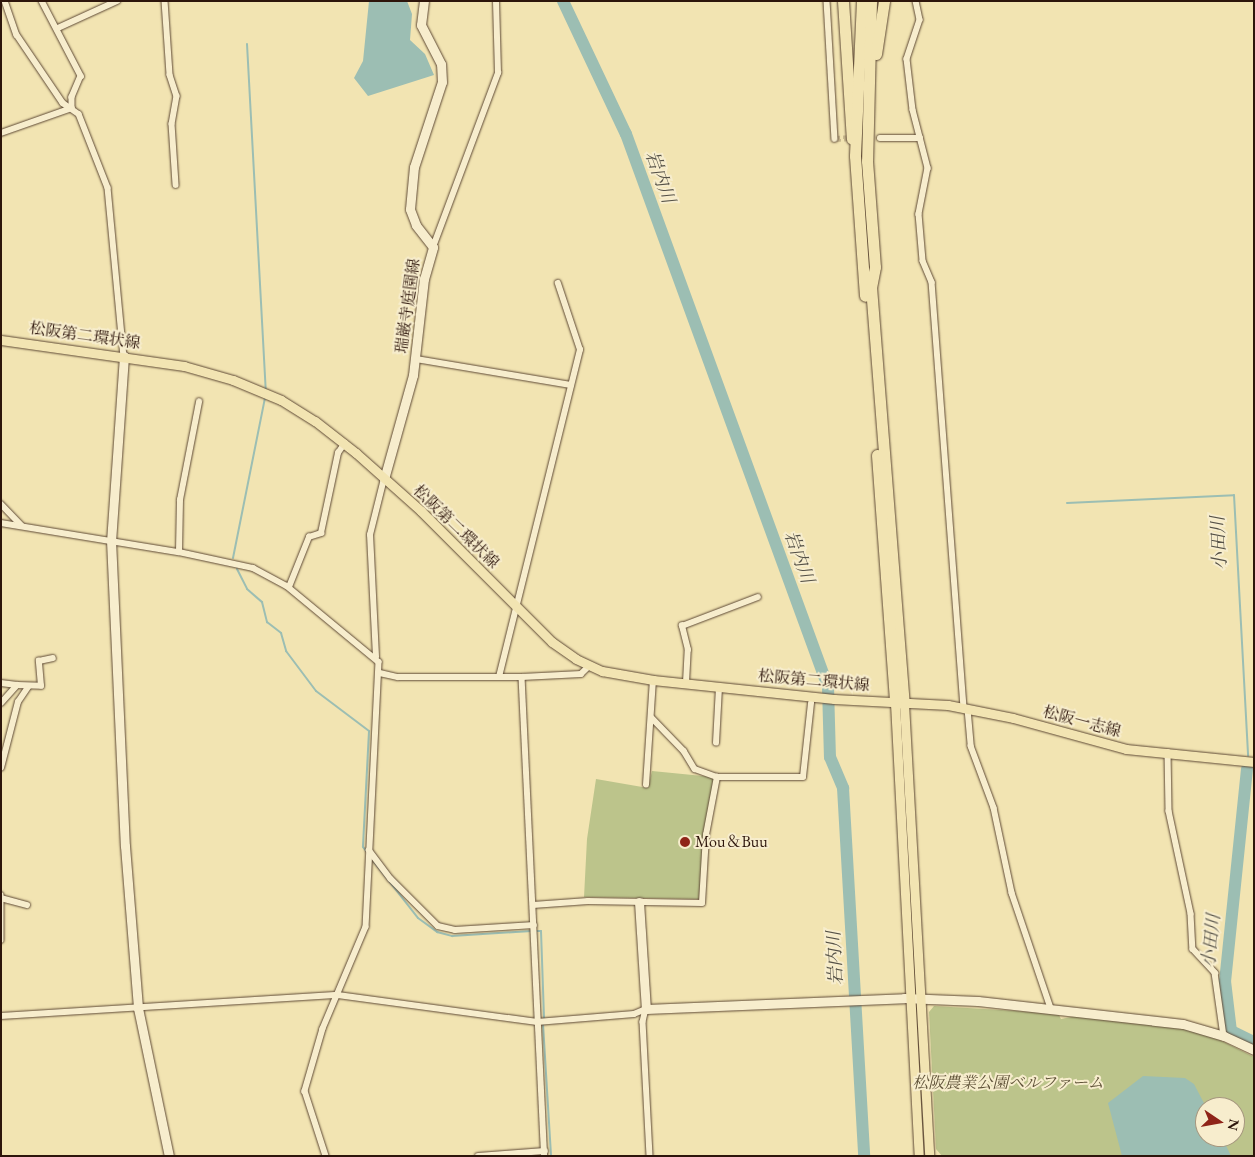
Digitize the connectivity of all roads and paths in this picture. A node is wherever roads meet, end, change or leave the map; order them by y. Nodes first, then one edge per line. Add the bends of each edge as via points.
1 (5, 1) edge
2 (42, 1) edge
3 (116, 1) edge
4 (165, 1) edge
5 (424, 1) edge
6 (496, 1) edge
7 (827, 1) edge
8 (843, 1) edge
9 (862, 1) edge
10 (871, 1) edge
11 (884, 1) edge
12 (916, 1) edge
13 (58, 28) junction
14 (869, 83) junction
15 (72, 108) junction
16 (1, 133) edge
17 (835, 138) dead end
18 (880, 138) dead end
19 (920, 138) junction
20 (855, 156) junction
21 (176, 185) dead end
22 (433, 247) junction
23 (558, 284) dead end
24 (1, 340) edge
25 (124, 356) junction
26 (416, 359) junction
27 (571, 384) junction
28 (199, 402) dead end
29 (345, 443) junction
30 (384, 479) junction
31 (1, 504) edge
32 (1, 523) edge
33 (22, 526) junction
34 (111, 540) junction
35 (179, 552) junction
36 (289, 587) junction
37 (758, 597) dead end
38 (515, 607) junction
39 (376, 657) junction
40 (53, 658) dead end
41 (589, 666) junction
42 (380, 673) junction
43 (499, 677) junction
44 (522, 677) junction
45 (653, 680) junction
46 (1, 683) edge
47 (686, 683) junction
48 (17, 685) junction
49 (28, 687) junction
50 (719, 687) junction
51 (1, 703) edge
52 (811, 703) dead end
53 (900, 704) junction
54 (966, 708) junction
55 (652, 718) junction
56 (716, 743) dead end
57 (1168, 752) junction
58 (1254, 762) edge
59 (1, 768) edge
60 (718, 777) junction
61 (646, 785) dead end
62 (369, 853) junction
63 (2, 897) edge
64 (639, 902) junction
65 (27, 905) dead end
66 (533, 906) junction
67 (534, 929) junction
68 (1, 940) edge
69 (338, 995) junction
70 (915, 998) junction
71 (138, 1008) junction
72 (1051, 1008) junction
73 (646, 1009) junction
74 (1, 1016) edge
75 (538, 1022) junction
76 (1224, 1036) junction
77 (1254, 1050) edge
78 (545, 1153) edge
79 (169, 1156) edge
80 (326, 1156) edge
81 (478, 1156) edge
82 (650, 1156) edge
83 (919, 1156) edge
84 (929, 1156) edge

1 - 15 street via 17,35 63,102
2 - 13 street
3 - 13 street
4 - 21 street via 170,75 177,96 172,124
5 - 22 street, 瑞巌寺庭園線 via 421,25 441,64 442,82 414,167 410,209 416,225
6 - 22 street via 498,73
7 - 17 street
8 - 20 highway via 848,125
9 - 20 highway
10 - 14 highway
11 - 14 highway
12 - 19 street via 920,20 907,59 912,110
13 - 15 street via 81,76 72,97
14 - 53 highway via 867,161 875,267 871,287
15 - 16 street
15 - 25 street via 78,114 108,188
18 - 19 street
19 - 54 street via 928,168 919,214 923,261 932,282 934,300
20 - 53 highway
22 - 26 street, 瑞巌寺庭園線 via 424,279
23 - 27 street via 580,350
24 - 25 main road, 松阪第二環状線
25 - 29 main road, 松阪第二環状線 via 200,369 262,391 306,414
25 - 34 street
26 - 27 street
26 - 30 street, 瑞巌寺庭園線
27 - 38 street
28 - 35 street via 180,500
29 - 30 main road, 松阪第二環状線
29 - 36 street via 338,454 321,533 309,537
30 - 38 main road, 松阪第二環状線 via 422,511
30 - 39 street via 370,535
31 - 33 street
32 - 33 street
33 - 34 street
34 - 35 street
34 - 71 street via 125,846
35 - 36 street via 253,568
36 - 39 street
37 - 47 street via 682,626 688,650
38 - 41 main road, 松阪第二環状線 via 552,642
38 - 43 street
39 - 42 street
40 - 49 street via 39,660 40,686
41 - 44 street via 581,674
41 - 45 main road, 松阪第二環状線
42 - 43 street via 398,677
42 - 62 street via 376,694
43 - 44 street
44 - 66 street
45 - 47 main road, 松阪第二環状線
45 - 55 street
46 - 48 street
47 - 50 main road, 松阪第二環状線
48 - 49 street
48 - 51 street
49 - 59 street via 18,702
50 - 53 main road, 松阪第二環状線
50 - 56 street
52 - 60 street via 803,777
53 - 54 main road, 松阪一志線
53 - 70 main road
54 - 57 main road, 松阪一志線 via 1095,742
54 - 72 street via 971,746 994,808 1012,893
55 - 60 street via 672,736 695,769
55 - 61 street
57 - 58 main road, 松阪一志線
57 - 76 street via 1168,811 1191,914 1194,949 1215,973
60 - 64 street via 706,835 702,903
62 - 67 street via 390,879 438,926 454,930
62 - 69 street via 366,927
63 - 65 street
63 - 68 street
64 - 66 street via 588,901
64 - 73 street
66 - 67 street
67 - 75 street
69 - 71 street
69 - 75 street
69 - 80 street via 305,1090
70 - 72 street
70 - 73 street
70 - 83 main road
70 - 84 main road
71 - 74 street
71 - 79 street
72 - 76 street via 1183,1024
73 - 75 street via 634,1014
73 - 82 street via 643,1022
75 - 78 street
76 - 77 street
78 - 81 street

